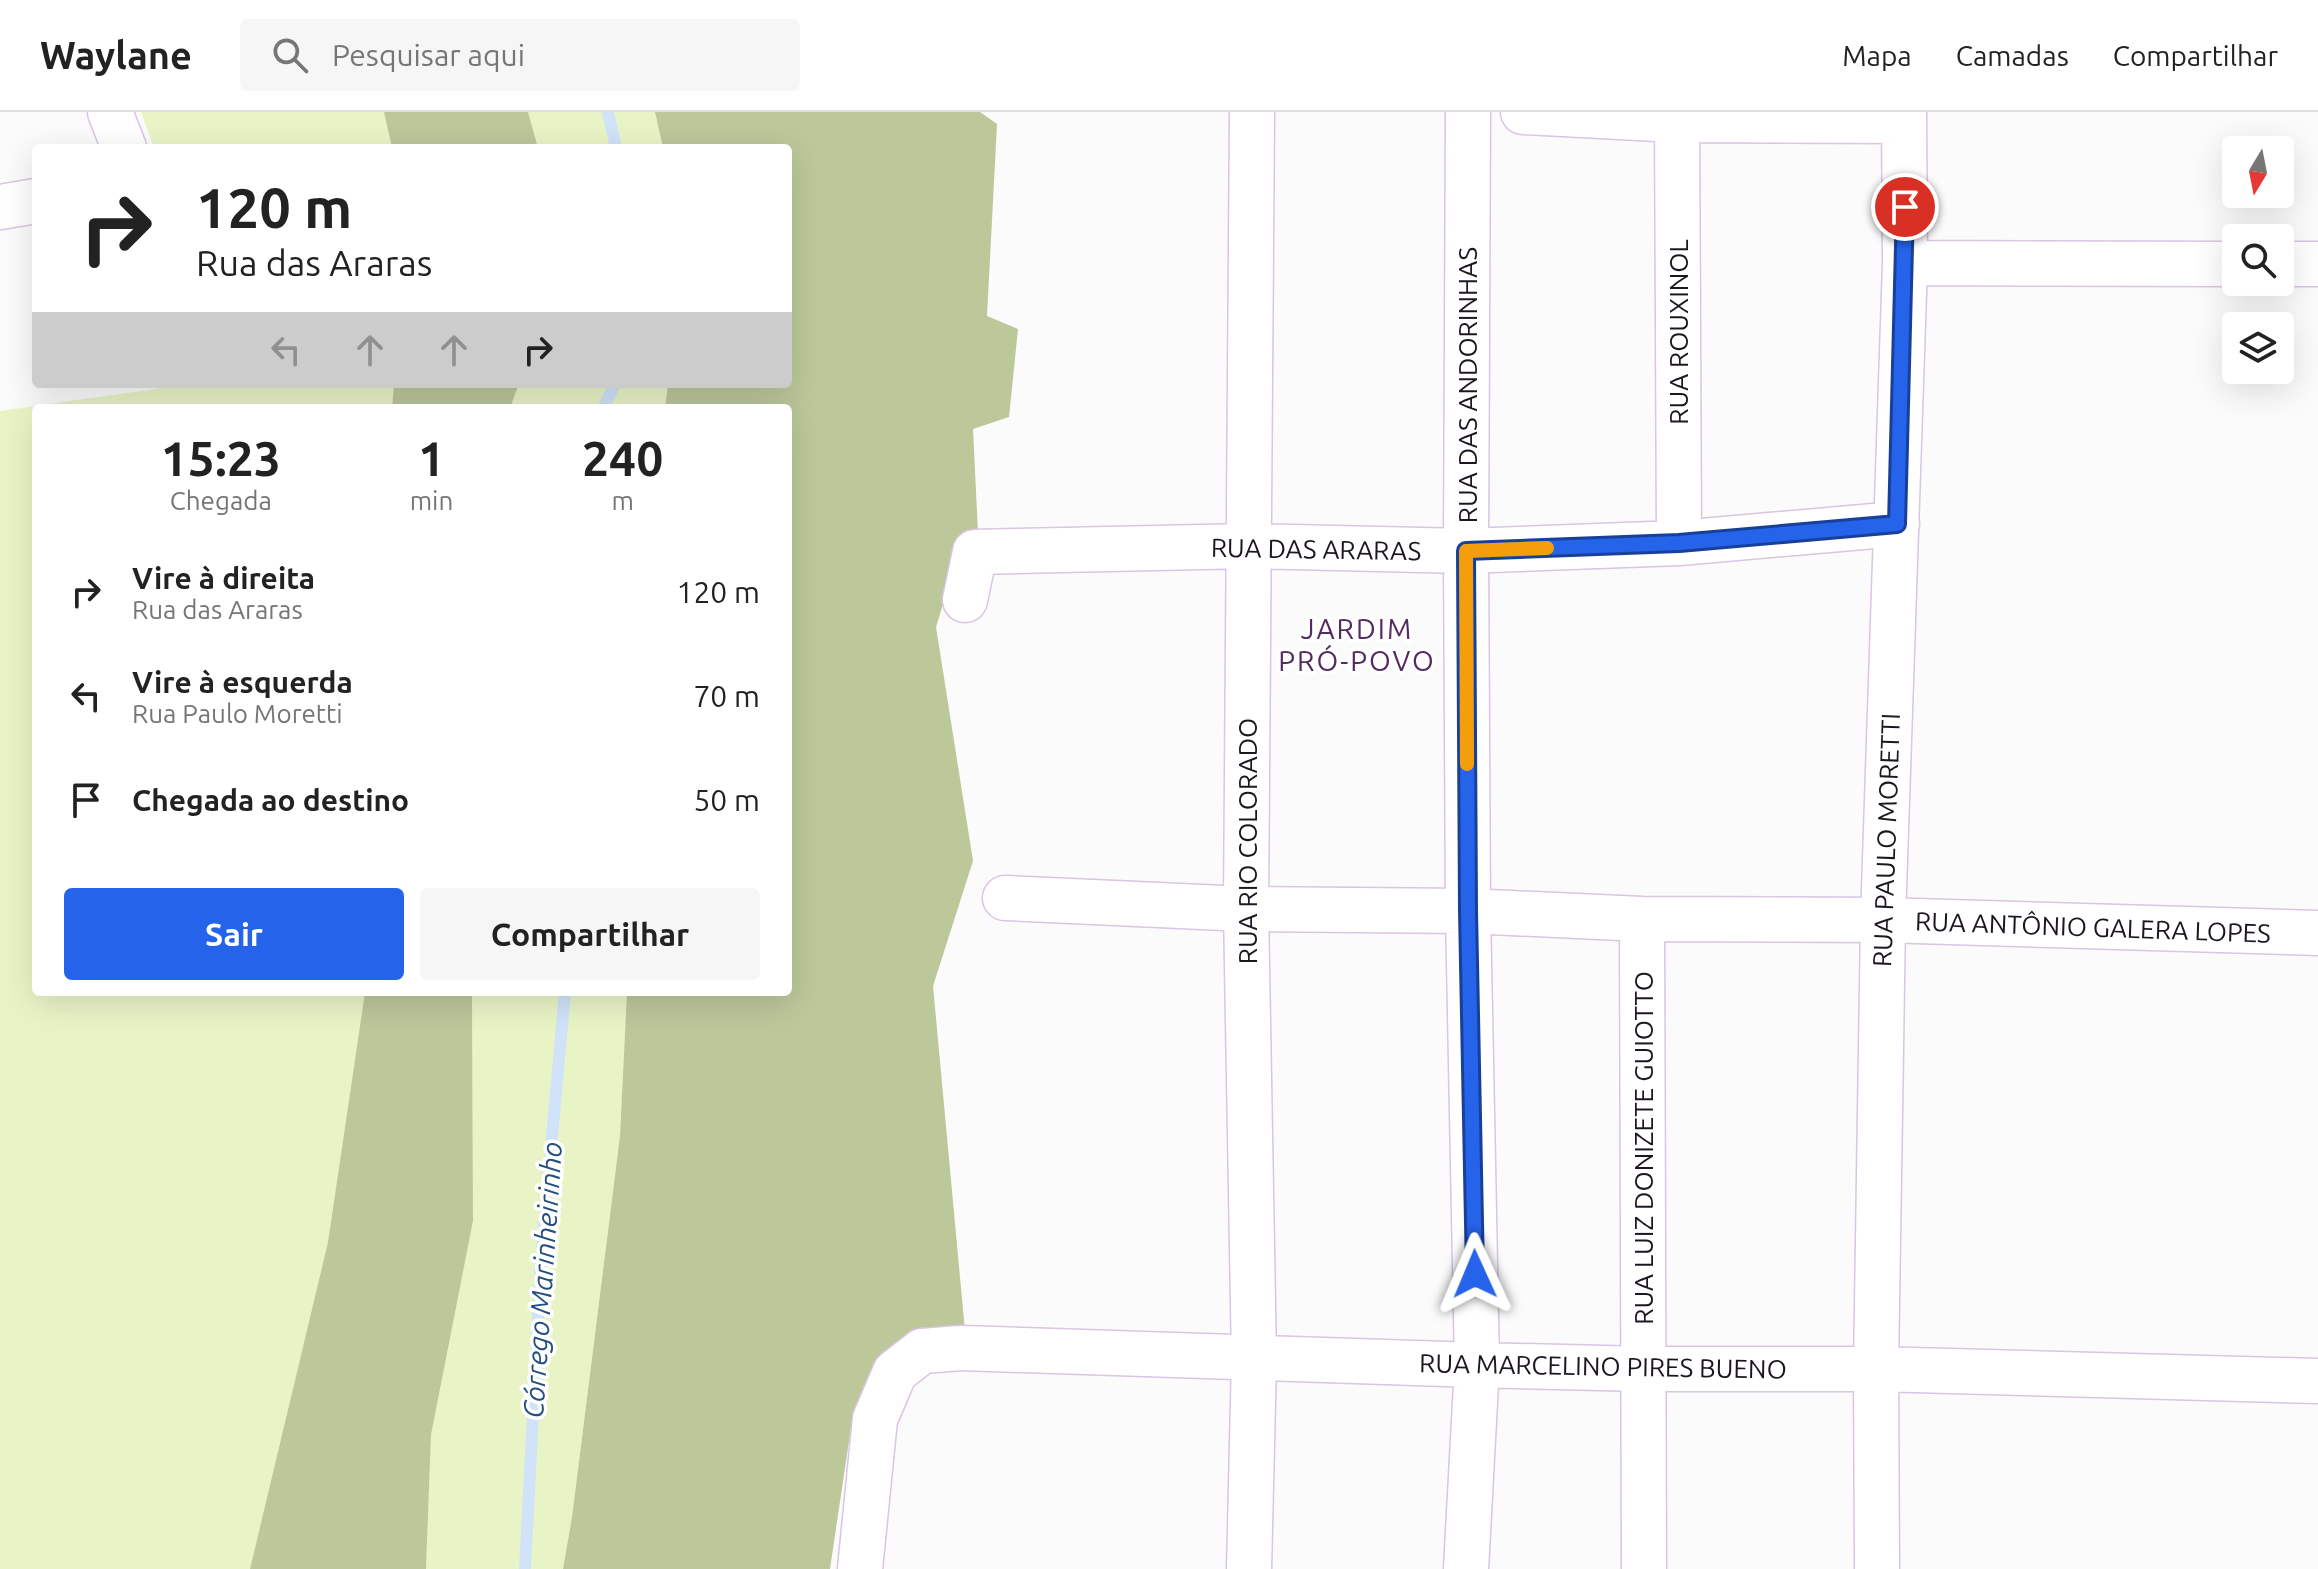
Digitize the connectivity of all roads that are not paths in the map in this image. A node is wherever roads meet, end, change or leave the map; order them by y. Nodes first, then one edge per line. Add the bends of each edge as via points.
1 (110, 112) edge
2 (1252, 112) edge
3 (1468, 112) edge
4 (1523, 112) edge
5 (1676, 116) edge
6 (1904, 117) edge
7 (122, 144) edge
8 (32, 202) edge
9 (0, 207) edge
10 (1905, 263) junction
11 (2222, 264) edge
12 (2294, 264) edge
13 (2318, 264) edge
14 (1897, 524) junction
15 (1679, 543) junction
16 (1248, 546) junction
17 (1466, 551) junction
18 (965, 600) dead end
19 (1005, 898) dead end
20 (1246, 909) junction
21 (1468, 911) junction
22 (1642, 919) junction
23 (1883, 920) junction
24 (2318, 933) edge
25 (1254, 1360) junction
26 (1477, 1365) junction
27 (1644, 1369) junction
28 (1876, 1369) junction
29 (2318, 1381) edge
30 (860, 1569) edge
31 (1249, 1569) edge
32 (1466, 1569) edge
33 (1644, 1569) edge
34 (1877, 1569) edge

1 - 7 street
2 - 16 street, RUA RIO COLORADO
3 - 17 street, RUA DAS ANDORINHAS
4 - 5 street
5 - 6 street
5 - 15 street, RUA ROUXINOL
6 - 10 street, RUA PAULO MORETTI
8 - 9 street
10 - 11 street
10 - 14 street, RUA PAULO MORETTI
12 - 13 street
14 - 15 street, RUA DAS ARARAS
14 - 23 street, RUA PAULO MORETTI
15 - 17 street, RUA DAS ARARAS
16 - 17 street, RUA DAS ARARAS
16 - 18 street, RUA DAS ARARAS via 975,552
16 - 20 street, RUA RIO COLORADO
17 - 21 street, RUA DAS ANDORINHAS
19 - 20 street, RUA ANTÔNIO GALERA LOPES
20 - 21 street, RUA ANTÔNIO GALERA LOPES
20 - 25 street, RUA RIO COLORADO
21 - 22 street, RUA ANTÔNIO GALERA LOPES
21 - 26 street, RUA DAS ANDORINHAS
22 - 23 street, RUA ANTÔNIO GALERA LOPES
22 - 27 street, RUA LUIZ DONIZETE GUIOTTO
23 - 24 street, RUA ANTÔNIO GALERA LOPES
23 - 28 street, RUA PAULO MORETTI
25 - 26 street, RUA MARCELINO PIRES BUENO
25 - 30 street, RUA MARCELINO PIRES BUENO via 961,1348 922,1351 895,1372 875,1419
25 - 31 street, RUA RIO COLORADO
26 - 27 street, RUA MARCELINO PIRES BUENO
26 - 32 street, RUA DAS ANDORINHAS
27 - 28 street, RUA MARCELINO PIRES BUENO
27 - 33 street, RUA LUIZ DONIZETE GUIOTTO
28 - 29 street, RUA MARCELINO PIRES BUENO
28 - 34 street, RUA PAULO MORETTI

